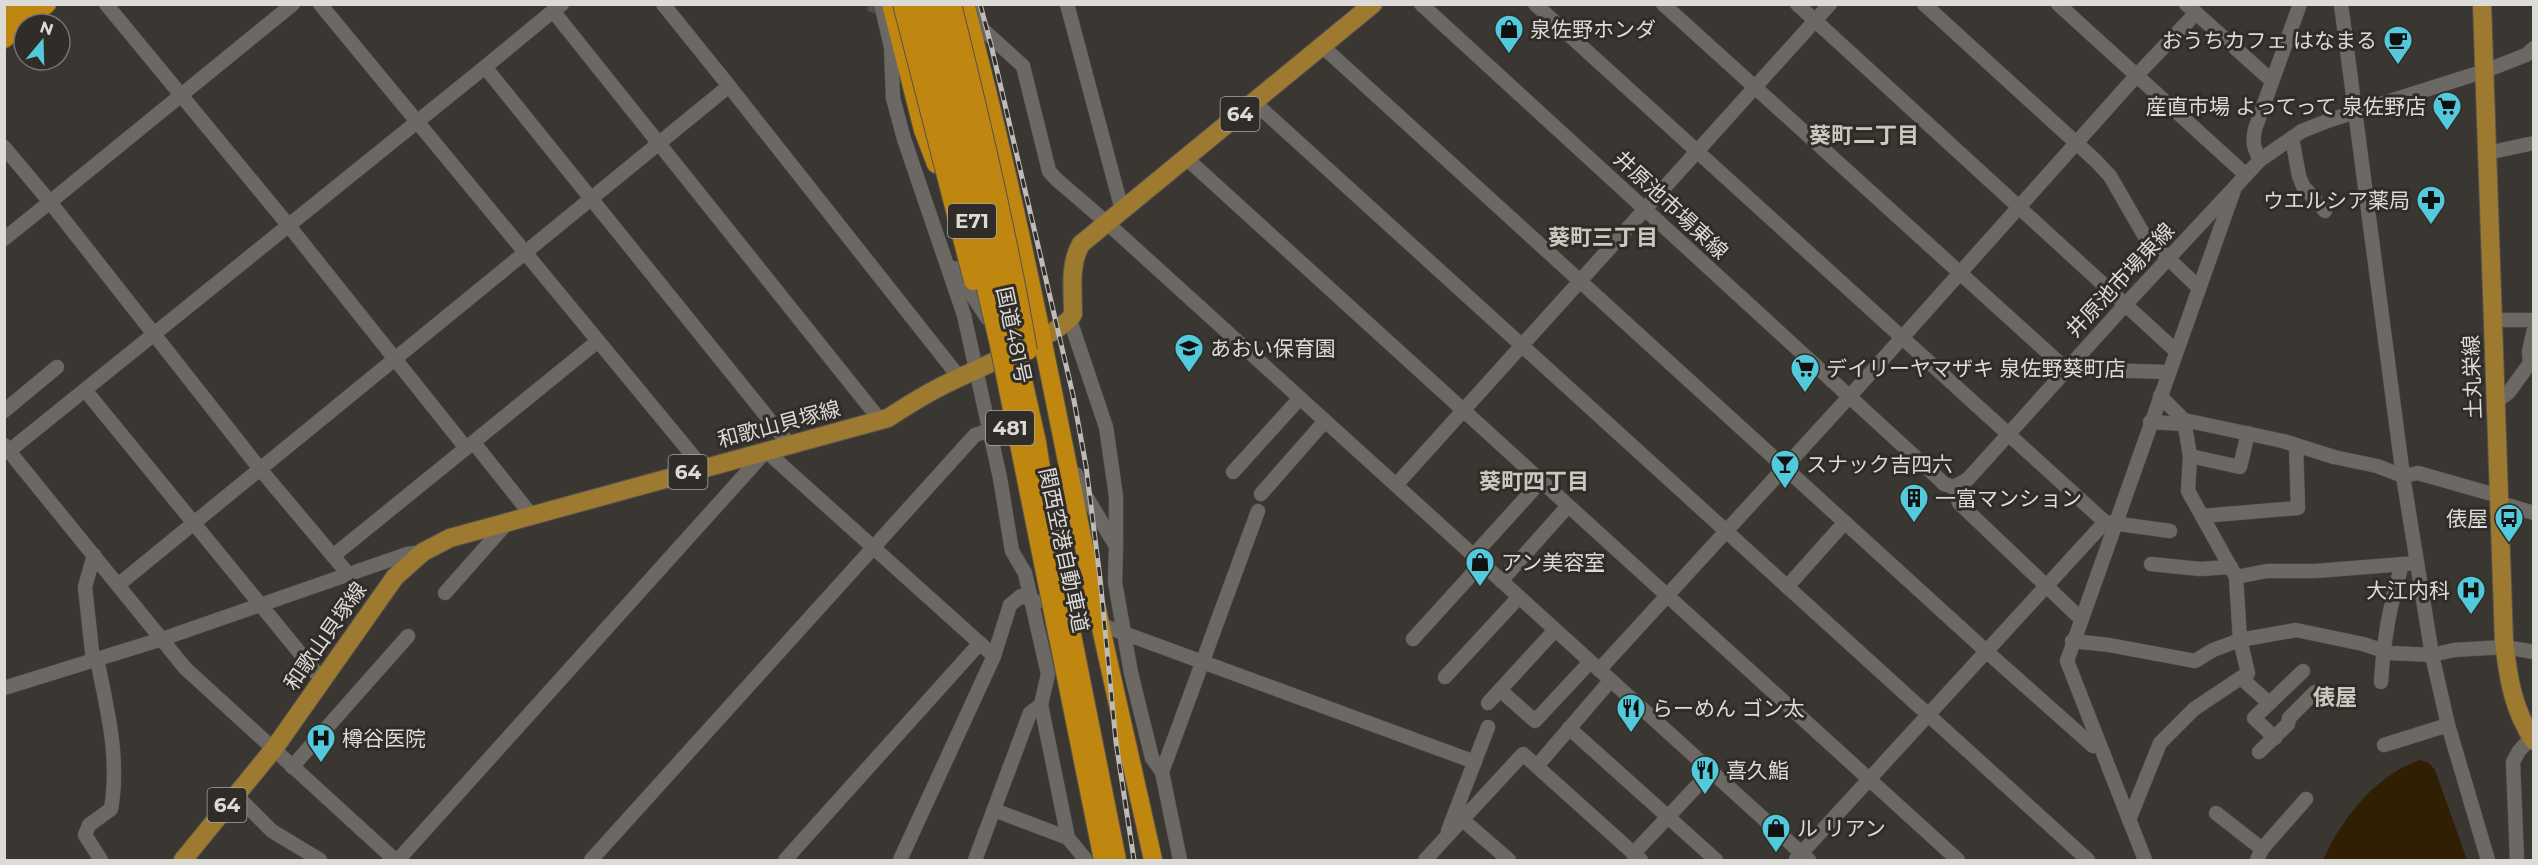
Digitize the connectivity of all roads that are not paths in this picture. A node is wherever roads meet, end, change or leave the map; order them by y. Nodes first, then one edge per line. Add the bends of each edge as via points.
1 (24, 4) edge
2 (47, 4) edge
3 (106, 4) edge
4 (293, 4) edge
5 (320, 4) edge
6 (663, 4) edge
7 (881, 4) edge
8 (891, 4) edge
9 (902, 4) edge
10 (914, 4) edge
11 (920, 4) edge
12 (935, 4) edge
13 (941, 4) edge
14 (952, 4) edge
15 (965, 4) edge
16 (972, 4) edge
17 (1067, 4) edge
18 (1373, 4) edge
19 (1421, 4) edge
20 (1535, 4) edge
21 (1663, 4) edge
22 (1797, 4) edge
23 (1830, 4) edge
24 (1924, 4) edge
25 (2058, 4) edge
26 (2300, 4) edge
27 (2341, 4) edge
28 (2482, 4) edge
29 (558, 8) edge
30 (2191, 9) edge
31 (4, 20) edge
32 (1815, 21) junction
33 (4, 39) edge
34 (1322, 46) junction
35 (2533, 49) edge
36 (485, 67) junction
37 (2486, 71) junction
38 (2137, 75) junction
39 (2272, 81) junction
40 (729, 86) junction
41 (1755, 89) junction
42 (181, 98) junction
43 (1255, 103) junction
44 (2356, 111) junction
45 (417, 122) junction
46 (2292, 138) junction
47 (2533, 141) edge
48 (660, 143) junction
49 (2076, 144) junction
50 (4, 147) edge
51 (1697, 152) junction
52 (2487, 153) junction
53 (1186, 158) junction
54 (2260, 160) junction
55 (2241, 179) junction
56 (924, 196) junction
57 (592, 199) junction
58 (50, 202) junction
59 (2019, 206) junction
60 (1645, 209) junction
61 (1122, 210) junction
62 (2325, 212) dead end
63 (1106, 222) junction
64 (289, 226) junction
65 (4, 239) edge
66 (1021, 240) junction
67 (526, 254) junction
68 (2168, 259) junction
69 (976, 268) junction
70 (1959, 273) junction
71 (1581, 282) junction
72 (2199, 288) junction
73 (2125, 304) junction
74 (988, 319) junction
75 (1070, 320) junction
76 (2493, 320) junction
77 (2534, 320) edge
78 (2534, 330) edge
79 (155, 334) junction
80 (1041, 337) junction
81 (1900, 337) junction
82 (598, 341) junction
83 (1522, 346) junction
84 (2176, 351) junction
85 (394, 358) junction
86 (997, 361) junction
87 (57, 367) dead end
88 (2066, 369) junction
89 (977, 370) junction
90 (2168, 372) junction
91 (959, 377) junction
92 (85, 390) junction
93 (2160, 396) junction
94 (1849, 397) junction
95 (1300, 398) junction
96 (2496, 402) junction
97 (1463, 410) junction
98 (4, 411) edge
99 (877, 421) junction
100 (1325, 421) junction
101 (2151, 422) junction
102 (2184, 422) junction
103 (990, 430) junction
104 (2007, 433) junction
105 (2248, 433) junction
106 (1018, 438) junction
107 (1037, 442) junction
108 (789, 444) junction
109 (1064, 444) junction
110 (470, 445) junction
111 (2296, 445) junction
112 (7, 448) edge
113 (766, 451) junction
114 (2190, 456) junction
115 (1784, 466) junction
116 (703, 468) junction
117 (260, 469) junction
118 (1233, 472) dead end
119 (2403, 476) junction
120 (1541, 481) junction
121 (1396, 485) junction
122 (1954, 487) junction
123 (1261, 494) dead end
124 (2499, 499) junction
125 (1568, 506) junction
126 (1258, 511) dead end
127 (2534, 513) edge
128 (532, 516) junction
129 (2202, 516) junction
130 (1845, 522) junction
131 (507, 523) junction
132 (192, 524) junction
133 (2109, 524) junction
134 (1725, 531) junction
135 (2170, 531) dead end
136 (874, 546) junction
137 (1116, 546) junction
138 (423, 552) junction
139 (94, 555) junction
140 (333, 556) junction
141 (1478, 560) junction
142 (2417, 563) junction
143 (2151, 564) dead end
144 (2402, 564) junction
145 (2233, 572) junction
146 (349, 575) junction
147 (1501, 581) junction
148 (118, 585) junction
149 (2045, 586) junction
150 (1787, 587) junction
151 (445, 593) dead end
152 (1666, 595) junction
153 (1519, 597) junction
154 (1038, 602) junction
155 (260, 605) junction
156 (2080, 618) junction
157 (1102, 625) junction
158 (1555, 630) junction
159 (1123, 633) junction
160 (408, 636) dead end
161 (162, 639) junction
162 (1413, 639) dead end
163 (2240, 640) junction
164 (2072, 641) junction
165 (980, 643) junction
166 (2505, 647) junction
167 (1986, 651) junction
168 (2383, 651) junction
169 (2534, 652) edge
170 (2432, 655) junction
171 (994, 656) junction
172 (95, 660) junction
173 (1203, 663) junction
174 (1594, 666) junction
175 (2303, 671) dead end
176 (1445, 677) dead end
177 (2241, 678) junction
178 (322, 680) junction
179 (1610, 681) junction
180 (2381, 682) dead end
181 (4, 688) edge
182 (1500, 690) junction
183 (2315, 692) dead end
184 (1488, 703) dead end
185 (2269, 704) junction
186 (1041, 705) junction
187 (1928, 715) junction
188 (2448, 725) junction
189 (1488, 726) dead end
190 (1569, 728) junction
191 (2275, 738) junction
192 (2532, 739) edge
193 (2099, 745) junction
194 (2384, 745) dead end
195 (273, 750) junction
196 (2259, 752) dead end
197 (1475, 762) junction
198 (1537, 766) junction
199 (292, 767) junction
200 (1711, 771) junction
201 (1162, 772) junction
202 (1869, 779) junction
203 (235, 794) junction
204 (2306, 799) dead end
205 (994, 810) junction
206 (2216, 813) dead end
207 (1668, 816) junction
208 (1459, 817) junction
209 (2129, 820) junction
210 (1068, 838) junction
211 (2259, 855) edge
212 (1637, 857) edge
213 (1802, 858) edge
214 (101, 861) edge
215 (183, 861) edge
216 (320, 861) edge
217 (397, 861) edge
218 (591, 861) edge
219 (784, 861) edge
220 (900, 861) edge
221 (975, 861) edge
222 (1086, 861) edge
223 (1095, 861) edge
224 (1103, 861) edge
225 (1117, 861) edge
226 (1153, 861) edge
227 (1180, 861) edge
228 (1425, 861) edge
229 (1509, 861) edge
230 (1716, 861) edge
231 (1958, 861) edge
232 (2088, 861) edge
233 (2145, 861) edge
234 (2488, 861) edge
235 (2517, 861) edge

1 - 31 highway
2 - 33 highway
3 - 42 street
4 - 42 street
5 - 45 street
6 - 40 street
7 - 56 street via 891,47 893,98
8 - 69 highway, 国道481号 / 481 via 923,130
9 - 106 highway, bridge via 992,363
10 - 69 highway, 481
11 - 106 highway, 関西空港自動車道 / E71, bridge via 970,211
12 - 107 highway, 関西空港自動車道 / E71, bridge
13 - 66 highway, 481 via 970,114
14 - 107 highway, bridge via 1013,265 1033,376
15 - 66 highway, 国道481号 / 481
16 - 63 street via 980,27 1023,66 1049,171
17 - 61 street
18 - 34 main road, 64
19 - 60 street, 井原池市場東線
20 - 51 street
21 - 41 street
22 - 32 street
23 - 32 street
24 - 49 street
25 - 38 street
26 - 39 street
27 - 44 street
28 - 37 main road, 土丸栄線
29 - 36 street
29 - 48 street
30 - 38 street
30 - 39 street
32 - 41 street
32 - 59 street
34 - 43 main road, 64
34 - 71 street
35 - 37 street, 井原池市場東線
36 - 45 street
36 - 57 street
37 - 44 street, 井原池市場東線
37 - 52 main road, 土丸栄線
38 - 49 street
38 - 55 street
39 - 54 street via 2253,140
40 - 48 street
40 - 91 street
41 - 51 street
41 - 70 street
42 - 58 street
42 - 64 street
43 - 53 main road, 64
43 - 83 street
44 - 46 street, 井原池市場東線
44 - 119 street
45 - 64 street
45 - 67 street
46 - 54 street, 井原池市場東線
46 - 62 street via 2303,186
47 - 52 street
48 - 57 street
48 - 99 street
49 - 59 street
49 - 68 street via 2110,176 2144,235
50 - 58 street
51 - 60 street
51 - 81 street
52 - 76 main road, 土丸栄線
53 - 61 main road, 64
53 - 97 street
54 - 55 street, 井原池市場東線
55 - 68 street, 井原池市場東線
55 - 72 street
56 - 74 street via 955,272
56 - 89 street
57 - 67 street
57 - 108 street
58 - 65 street
58 - 79 street
59 - 70 street
59 - 73 street
60 - 71 street
60 - 94 street, 井原池市場東線
61 - 63 main road, 64
63 - 75 main road, 64 via 1077,252
63 - 95 street
64 - 79 street
64 - 85 street
66 - 80 highway, 国道481号 / 481
67 - 82 street
67 - 85 street
68 - 72 street
68 - 73 street, 井原池市場東線
69 - 74 highway, 国道481号 / 481
70 - 81 street
70 - 88 street
71 - 83 street
71 - 115 street
72 - 84 street
73 - 84 street
73 - 88 street, 井原池市場東線
74 - 86 highway, 国道481号 / 481
75 - 80 main road, 和歌山貝塚線 / 64
75 - 137 street via 1106,427 1116,496
76 - 77 street
76 - 96 main road, 土丸栄線
78 - 96 street via 2530,363 2510,392
79 - 92 street
79 - 117 street
80 - 86 main road, 和歌山貝塚線 / 64
80 - 109 highway, 国道481号 / 481
81 - 94 street
81 - 104 street
82 - 110 street
82 - 116 street
83 - 97 street
83 - 134 street
84 - 90 street
85 - 110 street
85 - 117 street
86 - 89 main road, 和歌山貝塚線 / 64
86 - 154 highway, 国道481号 / 481
87 - 98 street
88 - 90 street
88 - 104 street, 井原池市場東線
89 - 91 main road, 和歌山貝塚線 / 64
89 - 103 street
90 - 93 street
91 - 99 main road, 和歌山貝塚線 / 64
92 - 112 street
92 - 132 street
93 - 101 street
93 - 102 street
94 - 115 street
94 - 122 street, 井原池市場東線 via 1944,484
95 - 100 street
95 - 118 street
96 - 124 main road, 土丸栄線
97 - 120 street
97 - 121 street
99 - 108 main road, 和歌山貝塚線 / 64
100 - 121 street
100 - 123 street
101 - 102 street
101 - 133 street
102 - 105 street
102 - 114 street
103 - 136 street via 975,435
103 - 154 street via 1012,551
104 - 122 street, 井原池市場東線 via 1968,479
104 - 133 street
105 - 111 street
105 - 114 street via 2240,467
106 - 224 highway, 関西空港自動車道 / E71, bridge
107 - 225 highway, 関西空港自動車道 / E71, bridge
108 - 113 main road, 和歌山貝塚線 / 64
109 - 137 street via 1081,488
109 - 157 highway, 国道481号 / 481
110 - 128 street
110 - 140 street
111 - 119 street
111 - 129 street via 2298,508
112 - 139 street
113 - 116 main road, 和歌山貝塚線 / 64
113 - 136 street
113 - 217 street
114 - 129 street via 2188,491
115 - 130 street
115 - 134 street
116 - 128 main road, 和歌山貝塚線 / 64
117 - 132 street
117 - 140 street
119 - 124 street via 2418,473
119 - 142 street
120 - 125 street
120 - 141 street
121 - 141 street
122 - 149 street via 1959,503
124 - 127 street
124 - 166 main road, 土丸栄線
125 - 147 street
125 - 152 street
126 - 173 street
128 - 131 main road, 和歌山貝塚線 / 64
129 - 145 street
130 - 150 street
130 - 167 street
131 - 138 main road, 和歌山貝塚線 / 64 via 450,538
131 - 151 street
132 - 148 street
132 - 155 street
133 - 135 street
133 - 149 street
133 - 156 street
134 - 150 street
134 - 152 street
136 - 165 street
136 - 218 street
137 - 159 street via 1115,582
138 - 146 street
138 - 178 main road, 和歌山貝塚線 / 64 via 395,577
139 - 148 street
139 - 172 street via 85,587
140 - 146 street
141 - 147 street
141 - 162 street
142 - 144 street
142 - 170 street
143 - 145 street
144 - 145 street
144 - 168 street
145 - 163 street
146 - 155 street
147 - 153 street
148 - 161 street
149 - 156 street
149 - 167 street
150 - 187 street
152 - 174 street
152 - 202 street
153 - 158 street
153 - 176 street
154 - 157 street
154 - 171 street via 1021,596 1010,604
154 - 186 street via 1048,674
154 - 223 highway, 国道481号 / 481
155 - 161 street
155 - 178 street
156 - 164 street
157 - 159 street
157 - 226 highway, 国道481号 / 481
158 - 174 street
158 - 182 street
159 - 173 street
159 - 201 street via 1152,758
160 - 199 street
161 - 172 street
161 - 195 street via 185,668
163 - 164 street via 2195,661
163 - 168 street via 2296,630
163 - 177 street via 2248,673
164 - 193 street via 2067,666
165 - 171 street
165 - 219 street
166 - 169 street
166 - 170 street
166 - 192 main road, 土丸栄線 via 2513,698
167 - 187 street
167 - 193 street via 2093,746
168 - 170 street
168 - 180 street
170 - 188 street
171 - 220 street
172 - 181 street
172 - 214 street via 115,771 111,808 89,825 85,835
173 - 197 street
173 - 201 street
174 - 179 street
174 - 182 street via 1535,722
175 - 185 street
177 - 185 street
177 - 209 street via 2194,709 2160,743
178 - 195 main road, 和歌山貝塚線 / 64
179 - 190 street
179 - 200 street
182 - 184 street
183 - 191 street
185 - 191 street via 2254,718
186 - 205 street via 1030,712
186 - 210 street
187 - 202 street
187 - 232 street
188 - 194 street
188 - 234 street
189 - 197 street
190 - 198 street
190 - 207 street
191 - 196 street
192 - 235 street via 2513,762
193 - 209 street
195 - 199 street
195 - 203 main road, 和歌山貝塚線 / 64
197 - 208 street
198 - 208 street via 1523,754
198 - 212 street
199 - 217 street
200 - 207 street
200 - 213 street
201 - 227 street
202 - 213 street
202 - 231 street
203 - 215 main road, 和歌山貝塚線 / 64
203 - 216 street via 272,831
204 - 211 street
205 - 210 street
205 - 221 street
206 - 211 street
207 - 212 street
207 - 230 street
208 - 228 street via 1446,839
208 - 229 street
209 - 233 street
210 - 222 street

